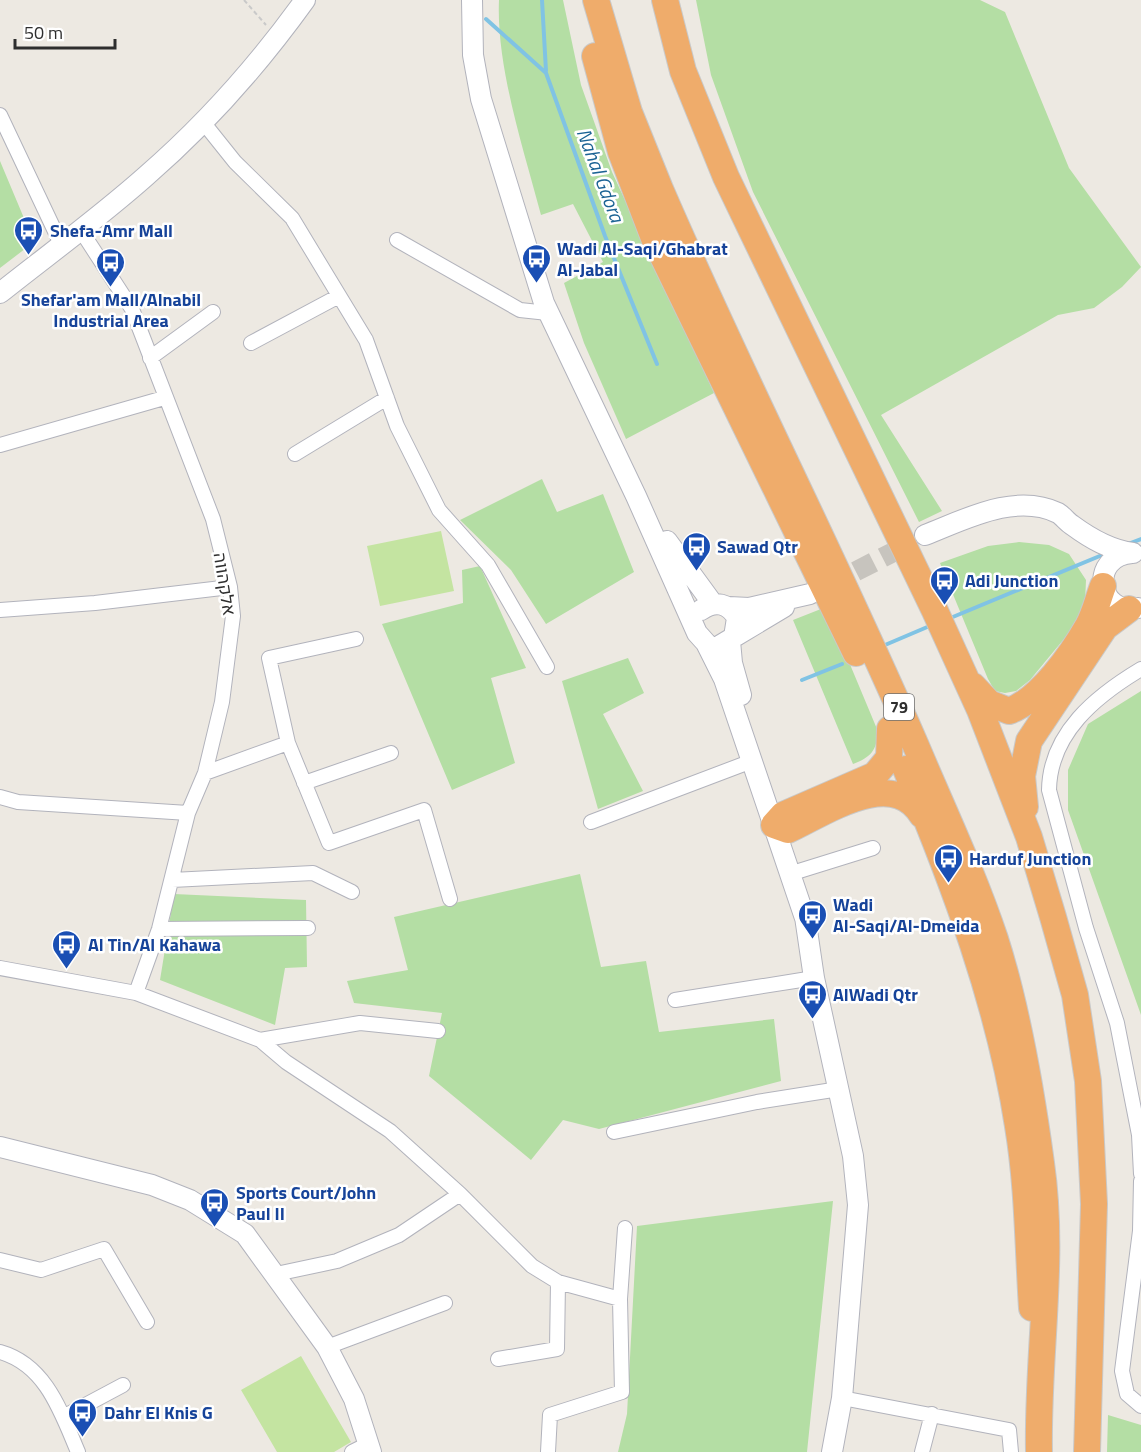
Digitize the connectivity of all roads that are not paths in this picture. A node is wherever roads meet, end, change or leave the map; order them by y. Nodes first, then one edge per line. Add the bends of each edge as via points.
1 (305, 0) edge
2 (472, 0) edge
3 (582, 0) edge
4 (596, 0) edge
5 (665, 0) edge
6 (0, 115) edge
7 (203, 122) junction
8 (80, 229) junction
9 (397, 240) dead end
10 (61, 244) junction
11 (0, 292) edge
12 (339, 296) junction
13 (213, 312) dead end
14 (548, 313) junction
15 (251, 343) dead end
16 (150, 358) junction
17 (164, 398) junction
18 (387, 398) junction
19 (0, 445) edge
20 (294, 454) dead end
21 (636, 496) junction
22 (1072, 526) junction
23 (925, 535) tunnel mouth
24 (1137, 554) edge
25 (1103, 581) junction
26 (230, 587) junction
27 (721, 606) junction
28 (1135, 608) edge
29 (0, 610) edge
30 (695, 626) junction
31 (356, 639) dead end
32 (732, 639) junction
33 (706, 643) junction
34 (547, 667) dead end
35 (1141, 669) edge
36 (962, 671) junction
37 (890, 729) junction
38 (288, 743) junction
39 (391, 753) dead end
40 (752, 760) junction
41 (205, 773) junction
42 (304, 783) junction
43 (0, 797) edge
44 (188, 813) junction
45 (591, 822) dead end
46 (782, 823) junction
47 (933, 834) junction
48 (1029, 837) junction
49 (873, 848) dead end
50 (799, 871) junction
51 (172, 880) junction
52 (352, 892) dead end
53 (450, 899) dead end
54 (806, 921) junction
55 (308, 928) dead end
56 (159, 929) junction
57 (0, 968) edge
58 (814, 978) junction
59 (136, 993) junction
60 (675, 1000) dead end
61 (438, 1031) dead end
62 (260, 1040) junction
63 (839, 1089) junction
64 (614, 1132) dead end
65 (0, 1147) edge
66 (1141, 1174) edge
67 (1141, 1181) edge
68 (460, 1194) junction
69 (625, 1228) dead end
70 (0, 1260) edge
71 (276, 1274) junction
72 (558, 1282) junction
73 (620, 1299) junction
74 (445, 1303) dead end
75 (147, 1323) dead end
76 (327, 1347) junction
77 (0, 1352) edge
78 (498, 1359) dead end
79 (123, 1385) dead end
80 (842, 1398) junction
81 (1141, 1406) edge
82 (932, 1414) junction
83 (63, 1417) junction
84 (1039, 1441) edge
85 (364, 1449) edge
86 (78, 1452) edge
87 (548, 1452) edge
88 (832, 1452) edge
89 (922, 1452) edge
90 (1011, 1452) edge
91 (1087, 1452) edge

1 - 7 street via 278,38
2 - 14 street via 473,56 481,99
3 - 37 highway via 621,152 654,238
4 - 84 highway, 79 via 629,112 660,189 887,679 996,942 1032,1103 1048,1235
5 - 36 highway via 683,71 726,177
6 - 10 street
7 - 8 street via 147,176
7 - 12 street via 235,162 292,218
8 - 10 street
8 - 16 street, אלקהווה via 132,309
9 - 14 street via 520,310
10 - 11 street
12 - 15 street
12 - 18 street via 366,340
13 - 16 street
14 - 21 street
16 - 17 street, אלקהווה
17 - 19 street
17 - 26 street, אלקהווה via 213,519
18 - 20 street
18 - 34 street via 439,510 488,565
21 - 27 street via 699,589
21 - 30 street
22 - 23 street via 1058,513 1006,507
22 - 24 street via 1113,550
22 - 25 street via 1092,552
24 - 25 street via 1117,557
25 - 28 street via 1112,602
25 - 36 highway via 1088,627 1030,702 1010,711 996,707
26 - 29 street
26 - 41 street, אלקהווה via 233,616 222,702
27 - 30 street via 698,614
27 - 32 street via 737,618
27 - 32 street via 749,608 806,596
28 - 48 highway via 1105,627 1029,741 1022,776
30 - 33 street
31 - 38 street via 269,658
32 - 33 street via 718,646
32 - 46 street via 739,688
33 - 40 street via 724,679
35 - 66 street via 1120,680 1077,718 1050,771 1049,790 1086,928 1117,1023 1132,1094
36 - 48 highway
37 - 46 highway via 889,758 875,775
37 - 47 highway
38 - 41 street
38 - 42 street
39 - 42 street
40 - 45 street
40 - 46 street
41 - 44 street, אלקהווה
42 - 53 street via 329,843 424,810
43 - 44 street via 18,802
44 - 51 street, אלקהווה
46 - 47 highway via 867,795 897,794 918,809
46 - 50 street
46 - 54 street
47 - 84 highway via 991,1003 1018,1125 1024,1168
48 - 91 highway via 1076,995 1088,1081 1094,1204
49 - 50 street
50 - 54 street
51 - 52 street via 313,873
51 - 56 street, אלקהווה
54 - 58 street
55 - 56 street
56 - 59 street, אלקהווה
57 - 59 street
58 - 60 street
58 - 63 street
59 - 62 street
61 - 62 street via 360,1023
62 - 68 street via 286,1062 390,1131
63 - 64 street
63 - 80 street via 858,1205
65 - 71 street via 152,1185 190,1200 245,1234
67 - 81 street via 1140,1231 1122,1371 1127,1394
68 - 71 street via 399,1235 336,1261
68 - 72 street via 532,1266
69 - 73 street
70 - 75 street via 41,1270 104,1249
71 - 76 street
72 - 73 street
72 - 78 street via 556,1349
73 - 87 street via 622,1392 550,1415
74 - 76 street
76 - 85 street via 354,1399
77 - 83 street via 19,1360 39,1376
79 - 83 street
80 - 82 street
80 - 88 street
82 - 89 street
82 - 90 street via 1009,1430
83 - 86 street

